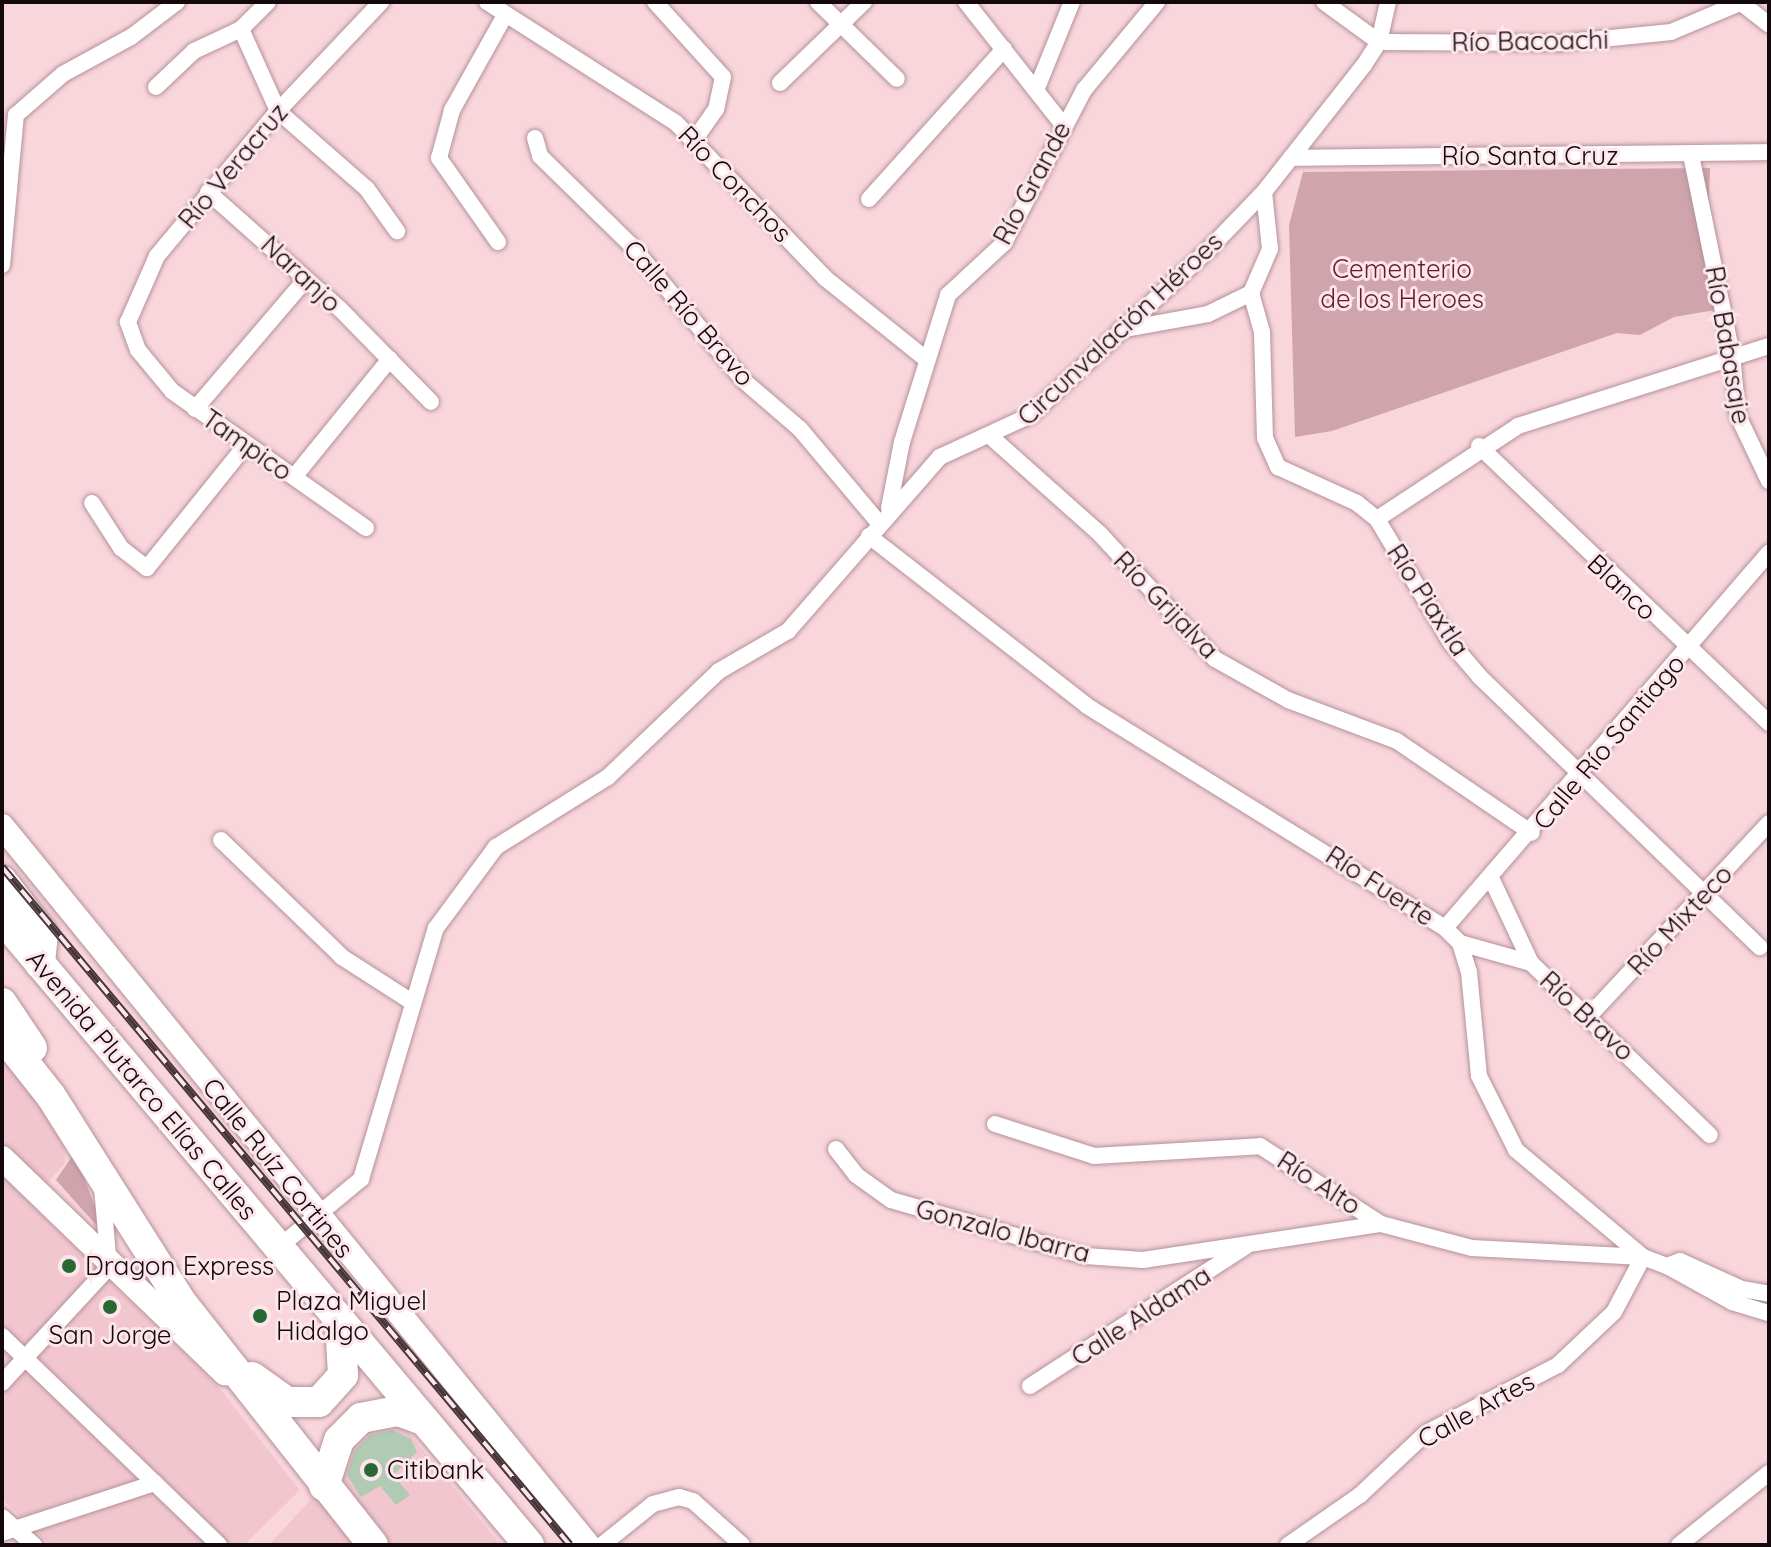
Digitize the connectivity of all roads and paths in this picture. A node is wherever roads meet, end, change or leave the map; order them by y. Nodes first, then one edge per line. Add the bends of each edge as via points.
1 (177, 2) edge
2 (268, 2) edge
3 (381, 2) edge
4 (487, 2) edge
5 (655, 2) edge
6 (818, 2) edge
7 (864, 2) edge
8 (966, 2) edge
9 (1072, 2) edge
10 (1157, 2) edge
11 (1324, 2) edge
12 (1388, 2) edge
13 (1741, 2) edge
14 (505, 15) junction
15 (842, 23) junction
16 (1769, 25) edge
17 (241, 29) junction
18 (1379, 42) junction
19 (1004, 49) junction
20 (897, 79) dead end
21 (780, 83) dead end
22 (156, 87) dead end
23 (1037, 88) junction
24 (278, 111) junction
25 (1063, 125) junction
26 (535, 138) dead end
27 (695, 139) junction
28 (1769, 152) edge
29 (1691, 155) junction
30 (1291, 158) junction
31 (208, 192) junction
32 (1264, 192) junction
33 (869, 199) dead end
34 (397, 231) dead end
35 (498, 242) dead end
36 (2, 265) edge
37 (305, 280) junction
38 (1251, 293) junction
39 (1120, 330) junction
40 (1769, 346) edge
41 (138, 350) joint
42 (1732, 355) junction
43 (390, 359) junction
44 (927, 360) junction
45 (431, 402) dead end
46 (195, 409) junction
47 (990, 436) junction
48 (245, 446) junction
49 (1479, 446) junction
50 (294, 477) junction
51 (1769, 481) edge
52 (92, 503) dead end
53 (1377, 519) junction
54 (879, 523) junction
55 (366, 528) dead end
56 (1769, 553) edge
57 (1688, 649) junction
58 (1769, 723) edge
59 (1581, 777) junction
60 (1769, 823) edge
61 (2, 826) edge
62 (1532, 833) junction
63 (221, 840) dead end
64 (1491, 878) junction
65 (2, 881) edge
66 (1706, 893) junction
67 (2, 902) edge
68 (2, 918) edge
69 (1445, 928) junction
70 (1460, 943) junction
71 (1760, 947) dead end
72 (1531, 963) junction
73 (40, 964) junction
74 (412, 1002) junction
75 (2, 1003) edge
76 (1589, 1016) junction
77 (13, 1034) edge
78 (995, 1124) dead end
79 (1710, 1135) dead end
80 (836, 1149) dead end
81 (2, 1158) edge
82 (102, 1179) junction
83 (318, 1219) junction
84 (1381, 1224) junction
85 (1251, 1243) junction
86 (279, 1247) junction
87 (150, 1252) junction
88 (1643, 1257) junction
89 (1667, 1266) junction
90 (109, 1267) junction
91 (1769, 1294) edge
92 (1768, 1315) edge
93 (339, 1318) junction
94 (2, 1336) edge
95 (25, 1359) junction
96 (2, 1383) edge
97 (1030, 1386) dead end
98 (253, 1398) junction
99 (423, 1420) junction
100 (1769, 1473) edge
101 (155, 1483) junction
102 (324, 1486) junction
103 (2, 1517) edge
104 (10, 1532) edge
105 (34, 1545) edge
106 (219, 1545) edge
107 (373, 1545) edge
108 (529, 1545) edge
109 (588, 1545) edge
110 (602, 1545) edge
111 (742, 1545) edge
112 (1288, 1545) edge
113 (1679, 1545) edge

1 - 36 street via 131,37 63,74 16,115
2 - 17 street
3 - 24 street, Río Veracruz
4 - 14 street, Río Conchos
5 - 27 street via 715,63 724,84 716,109
6 - 15 street
7 - 15 street
8 - 19 street
9 - 23 street
10 - 25 street, Río Grande
11 - 18 street
12 - 18 street, Circunvalación Héroes
13 - 16 street
13 - 18 street, Río Bacoachi via 1638,40
14 - 27 street, Río Conchos
14 - 35 street via 452,110 439,158
15 - 20 street
15 - 21 street
17 - 22 street via 194,51
17 - 24 street
18 - 30 street, Circunvalación Héroes
19 - 23 street
19 - 33 street
23 - 25 street
24 - 31 street, Río Veracruz
24 - 34 street via 367,189
25 - 44 street, Río Grande via 1004,243 948,295
26 - 54 street, Calle Río Bravo via 540,156 631,245 743,380 800,429
27 - 44 street, Río Conchos via 825,278
28 - 29 street, Río Santa Cruz
29 - 30 street, Río Santa Cruz
29 - 42 street, Río Babasaje
30 - 32 street, Circunvalación Héroes
31 - 37 street, Naranjo
31 - 41 street, Río Veracruz via 139,285 128,322
32 - 38 street via 1270,249
32 - 39 street, Circunvalación Héroes
37 - 43 street, Naranjo
37 - 46 street
38 - 39 street via 1208,314
38 - 53 street, Río Piaxtla via 1262,332 1269,453 1291,476 1331,489
39 - 47 street, Circunvalación Héroes via 1031,415
40 - 42 street
41 - 46 street, Tampico
42 - 49 street via 1518,426
42 - 51 street, Río Babasaje via 1744,439
43 - 45 street, Naranjo
43 - 50 street
44 - 54 street, Río Grande
46 - 48 street, Tampico
47 - 54 street, Circunvalación Héroes via 940,457
47 - 62 street, Río Grijalva via 1100,534 1215,659 1288,700 1397,741
48 - 50 street, Tampico
48 - 52 street via 147,568 121,548
49 - 53 street
49 - 57 street, Blanco
50 - 55 street, Tampico
53 - 59 street, Río Piaxtla via 1451,643
54 - 69 street, Río Fuerte via 1087,706
54 - 74 street, Circunvalación Héroes via 788,631 719,671 608,777 496,847 436,928
56 - 57 street, Calle Río Santiago
57 - 58 street, Blanco
57 - 59 street, Calle Río Santiago
59 - 62 street, Calle Río Santiago
59 - 66 street, Río Piaxtla
60 - 66 street, Río Mixteco
61 - 83 street, Calle Ruíz Cortines
62 - 64 street, Calle Río Santiago
63 - 74 street via 342,957
64 - 69 street, Calle Río Santiago
64 - 72 street, Río Bravo
65 - 73 highway via 43,934
66 - 71 street, Río Piaxtla
66 - 76 street, Río Mixteco
67 - 73 highway
68 - 73 highway, Avenida Plutarco Elías Calles
69 - 70 street, Río Fuerte
70 - 72 street
70 - 88 street, Río Fuerte via 1479,1076 1501,1126 1533,1167
72 - 76 street, Río Bravo
73 - 86 highway, Avenida Plutarco Elías Calles
74 - 83 street, Circunvalación Héroes via 361,1179
75 - 77 highway
76 - 79 street, Río Bravo
77 - 82 highway
78 - 84 street, Río Alto via 1110,1158 1260,1146
80 - 85 street, Gonzalo Ibarra via 856,1175 891,1200 1062,1251 1143,1260
81 - 90 street
82 - 87 highway
82 - 90 street
83 - 86 street, Circunvalación Héroes
83 - 109 street, Calle Ruíz Cortines
84 - 85 street, Gonzalo Ibarra
84 - 88 street, Río Alto via 1472,1248
85 - 97 street, Calle Aldama
86 - 93 highway, Avenida Plutarco Elías Calles
87 - 93 highway via 235,1358 287,1402 319,1402 343,1375
87 - 98 highway
88 - 89 street, Río Fuerte
88 - 112 street, Calle Artes via 1614,1312 1558,1365 1426,1433 1360,1495
89 - 91 street, Río Fuerte via 1680,1261 1742,1289
89 - 92 street via 1732,1302
90 - 95 street
90 - 98 street
93 - 99 highway, Avenida Plutarco Elías Calles
94 - 95 street
95 - 96 street
95 - 101 street
98 - 102 highway
99 - 102 highway via 398,1411 361,1418 339,1440
99 - 108 highway, Avenida Plutarco Elías Calles
100 - 113 street
101 - 104 street
101 - 106 street
102 - 107 highway
103 - 104 street
104 - 105 street
110 - 111 street via 653,1504 679,1497 693,1501

